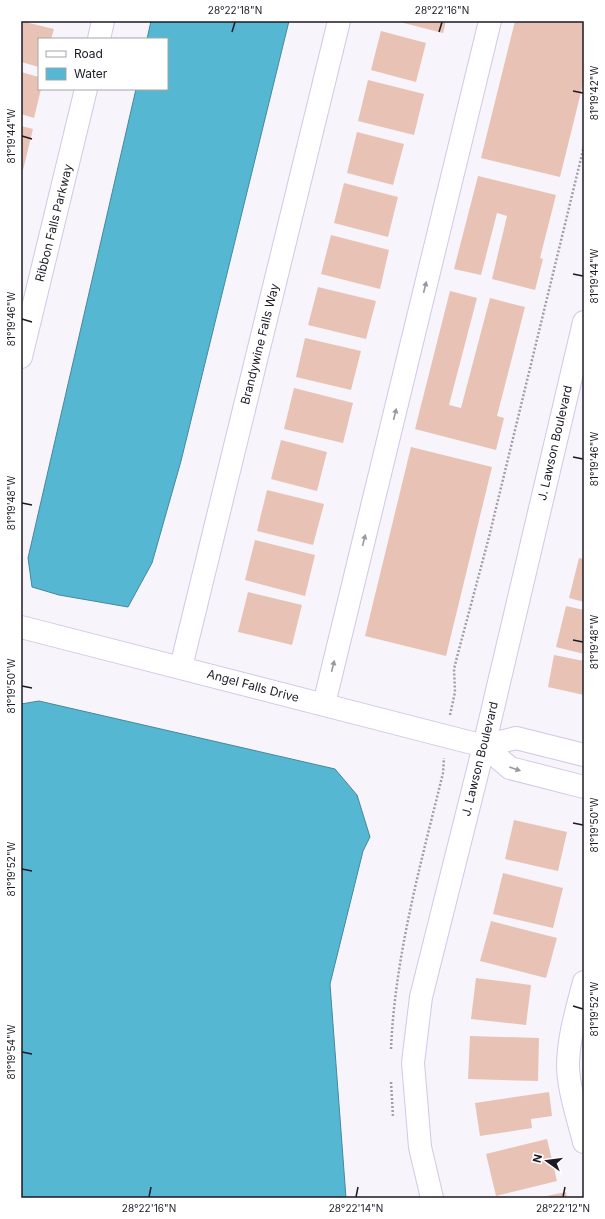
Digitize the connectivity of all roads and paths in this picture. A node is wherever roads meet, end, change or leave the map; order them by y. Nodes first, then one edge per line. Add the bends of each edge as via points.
1 (103, 21) edge
2 (339, 21) edge
3 (490, 21) edge
4 (99, 38) edge
5 (86, 90) edge
6 (584, 146) edge
7 (584, 322) edge
8 (21, 357) edge
9 (21, 627) edge
10 (181, 667) junction
11 (324, 704) junction
12 (449, 716) dead end
13 (484, 746) junction
14 (584, 755) edge
15 (584, 787) edge
16 (584, 982) edge
17 (584, 1142) edge
18 (432, 1198) edge

1 - 4 street
2 - 10 street, Brandywine Falls Way
11 -> 3 street
5 - 8 street, Ribbon Falls Parkway
6 - 12 path via 489,537 454,669 455,692
7 - 13 street, J. Lawson Boulevard
9 - 10 street, Angel Falls Drive
10 - 11 street, Angel Falls Drive
11 - 13 street, Angel Falls Drive
13 - 14 street, Angel Falls Drive via 516,738
13 -> 15 street, Angel Falls Drive via 510,768
13 - 18 street, J. Lawson Boulevard via 421,997 413,1063 420,1147
16 - 17 street via 571,1036 568,1067

